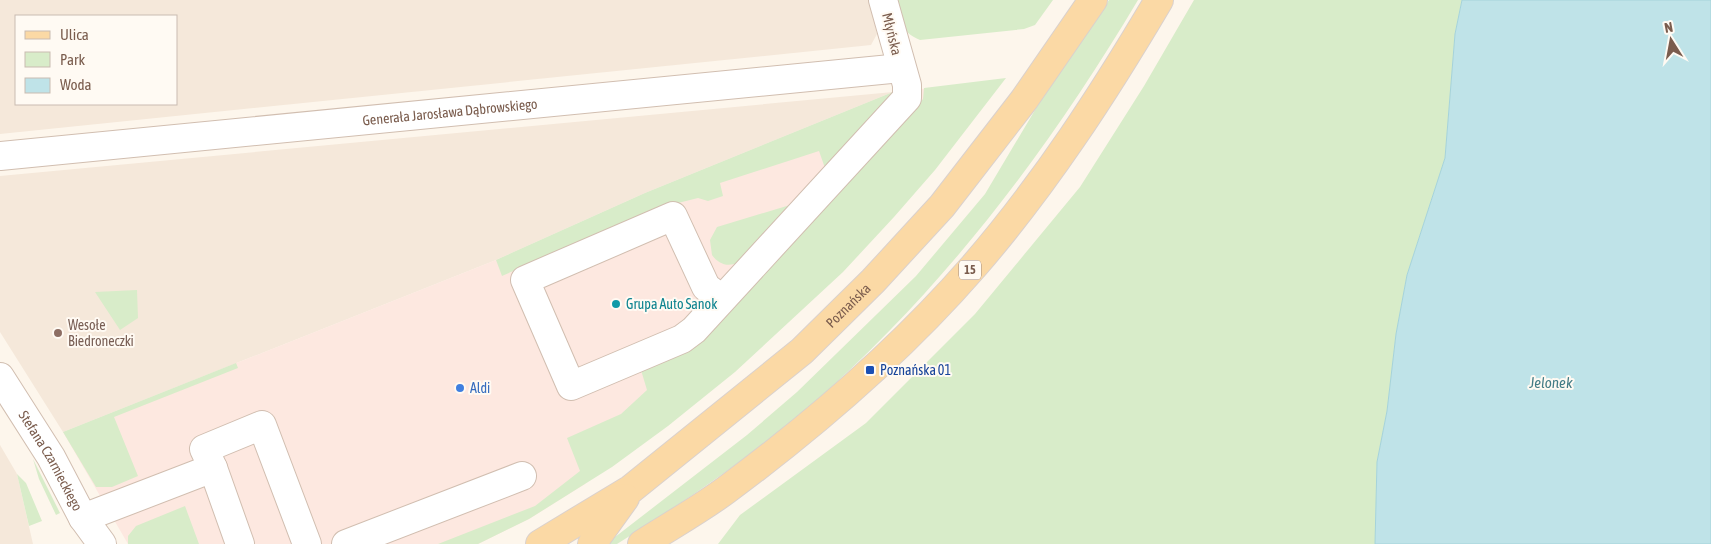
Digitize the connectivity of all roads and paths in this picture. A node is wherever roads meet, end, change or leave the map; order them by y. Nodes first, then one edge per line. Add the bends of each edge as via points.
1 (883, 0) edge
2 (1093, 0) edge
3 (1159, 0) edge
4 (901, 68) junction
5 (0, 156) edge
6 (722, 299) junction
7 (0, 377) edge
8 (213, 468) junction
9 (522, 476) dead end
10 (631, 489) junction
11 (725, 491) junction
12 (83, 518) junction
13 (92, 544) edge
14 (102, 544) edge
15 (240, 544) edge
16 (307, 544) edge
17 (346, 544) edge
18 (540, 544) edge
19 (592, 544) edge
20 (642, 544) edge
21 (680, 544) edge

1 - 4 street, Młyńska
2 - 10 main road, Poznańska via 1024,100 942,206 873,281 802,351
3 - 11 main road, 15 via 1071,138 1024,205 974,266 901,343 822,413
4 - 5 street, Generała Jarosława Dąbrowskiego
4 - 6 street, Młyńska via 907,85 907,98
6 - 6 street via 682,339 571,386 525,280 673,216 706,287
7 - 12 street, Stefana Czarnieckiego via 51,457
8 - 12 street
8 - 15 street
8 - 16 street via 204,448 262,425
9 - 17 street
10 - 18 main road, Poznańska
10 - 19 main road
11 - 20 main road
11 - 21 main road, 15
12 - 13 street, Stefana Czarnieckiego
12 - 14 street, Stefana Czarnieckiego

